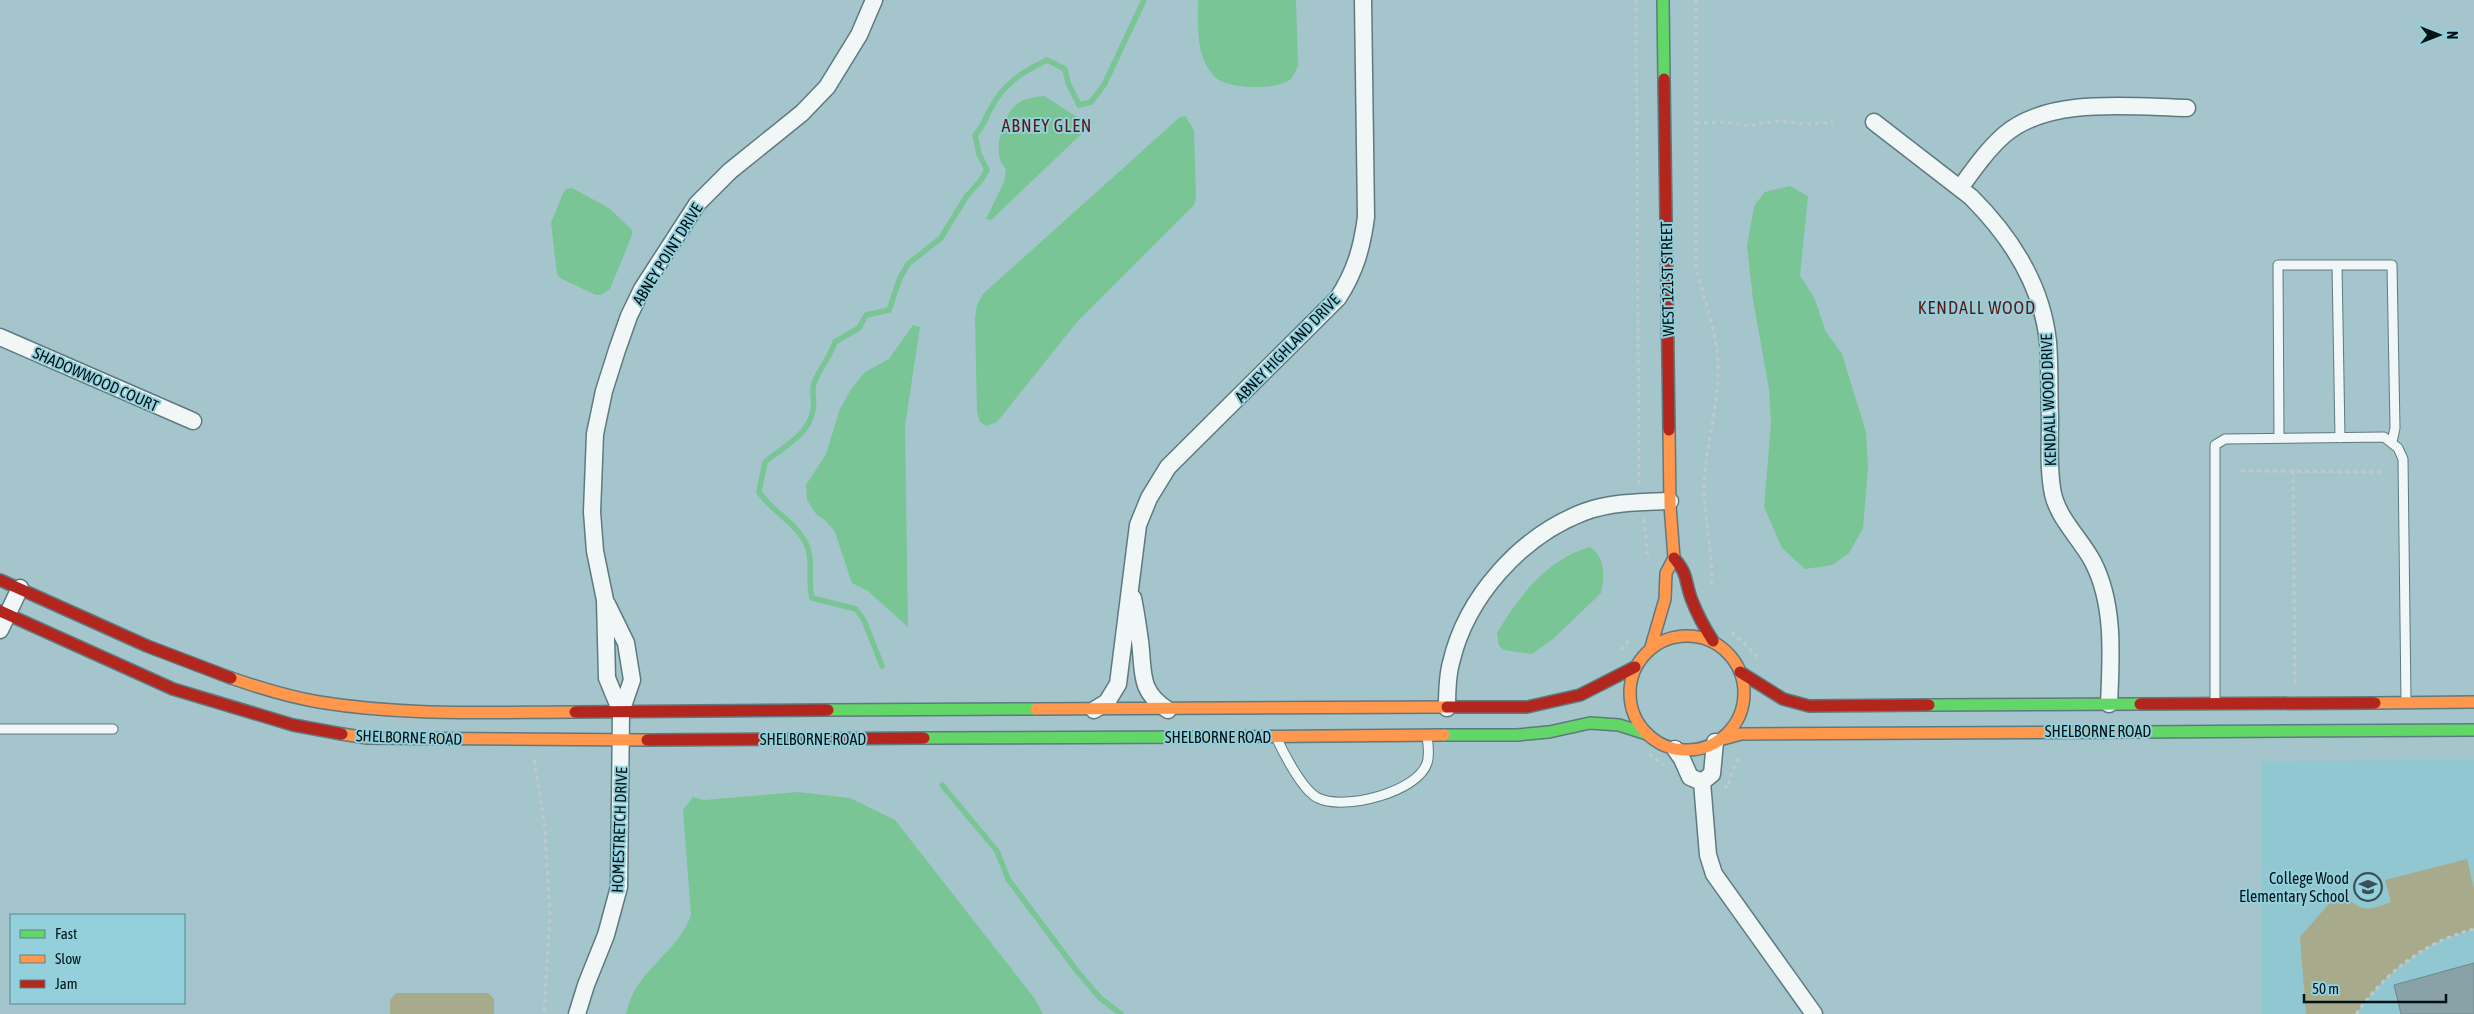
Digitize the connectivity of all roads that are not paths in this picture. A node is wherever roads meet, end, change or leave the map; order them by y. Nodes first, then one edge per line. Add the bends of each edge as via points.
1 (874, 0) edge
2 (1363, 0) edge
3 (1663, 0) edge
4 (2187, 108) dead end
5 (1874, 122) dead end
6 (1960, 188) junction
7 (2338, 264) junction
8 (0, 336) edge
9 (193, 421) dead end
10 (2279, 438) junction
11 (2340, 438) junction
12 (2392, 442) junction
13 (1670, 501) junction
14 (1674, 558) junction
15 (1130, 576) junction
16 (0, 580) edge
17 (20, 588) junction
18 (605, 600) junction
19 (3, 613) edge
20 (0, 630) edge
21 (1713, 641) junction
22 (1651, 647) junction
23 (1635, 667) junction
24 (1740, 672) junction
25 (2406, 702) junction
26 (2474, 702) edge
27 (2215, 703) junction
28 (2109, 704) junction
29 (1447, 708) junction
30 (1094, 710) junction
31 (1169, 710) junction
32 (621, 727) junction
33 (113, 728) dead end
34 (0, 729) edge
35 (2474, 730) edge
36 (1647, 734) junction
37 (1427, 736) junction
38 (1276, 737) junction
39 (1719, 741) junction
40 (1675, 749) junction
41 (1702, 782) junction
42 (577, 1014) edge
43 (1814, 1014) edge

1 - 18 street, ABNEY POINT DRIVE via 859,35 827,87 802,113 730,171 697,204 642,289 629,316 604,391 594,443 592,512 595,551
2 - 15 street, ABNEY HIGHLAND DRIVE via 1366,217 1363,246 1350,280 1338,298 1168,467 1149,498 1138,525
3 - 13 street, WEST 121ST STREET
4 - 6 street via 2080,107 2034,118 2005,134
5 - 6 street, KENDALL WOOD DRIVE
6 - 28 street, KENDALL WOOD DRIVE via 1984,210 2012,246 2028,272 2039,304 2048,340 2053,493 2063,517 2093,562 2103,589 2110,643
7 - 10 lane via 2278,264
7 - 11 lane
7 - 12 lane via 2392,264 2395,428
8 - 9 street, SHADOWWOOD COURT
10 - 11 lane
10 - 27 lane via 2225,438 2215,445
11 - 12 lane via 2384,437
12 - 25 lane via 2404,459
13 - 14 street, WEST 121ST STREET
13 - 29 street via 1642,502 1584,512 1542,535 1509,562 1482,594 1461,629 1450,665
14 - 21 street, WEST 121ST STREET via 1685,571 1699,619
14 - 22 street, WEST 121ST STREET via 1666,573 1665,599
15 - 30 street, ABNEY HIGHLAND DRIVE via 1118,684 1107,702
15 - 31 street, ABNEY HIGHLAND DRIVE via 1142,676 1154,701
16 - 17 street, SHELBORNE ROAD
17 - 19 street
17 - 32 street, SHELBORNE ROAD via 180,660 237,681 300,698 396,711
18 - 32 street, ABNEY POINT DRIVE via 607,678
18 - 32 street, ABNEY POINT DRIVE via 626,643 632,680
19 - 20 street
19 - 32 street, SHELBORNE ROAD via 173,689 302,727 392,739
21 - 22 street via 1698,636 1673,636
21 - 24 street via 1725,650
22 - 23 street
23 - 29 street, SHELBORNE ROAD via 1580,695 1548,704
23 - 36 street via 1629,688 1630,700 1633,713
24 - 28 street, SHELBORNE ROAD via 1783,698 1809,706
24 - 39 street via 1743,705 1736,722
25 - 26 street, SHELBORNE ROAD
25 - 27 street, SHELBORNE ROAD
27 - 28 street, SHELBORNE ROAD
29 - 31 street, SHELBORNE ROAD
30 - 31 street, SHELBORNE ROAD
30 - 32 street, SHELBORNE ROAD
32 - 38 street, SHELBORNE ROAD
32 - 42 street, HOMESTRETCH DRIVE via 619,887 606,935
33 - 34 lane
35 - 39 street, SHELBORNE ROAD via 1741,734
36 - 37 street, SHELBORNE ROAD via 1619,725 1590,723 1517,735
36 - 40 street via 1664,746
37 - 38 street, SHELBORNE ROAD
37 - 38 lane via 1427,764 1420,775 1382,795 1344,802 1328,801 1311,794
39 - 40 street via 1691,750
39 - 41 street via 1712,774
40 - 41 street via 1690,777
41 - 43 street via 1708,855 1714,874

